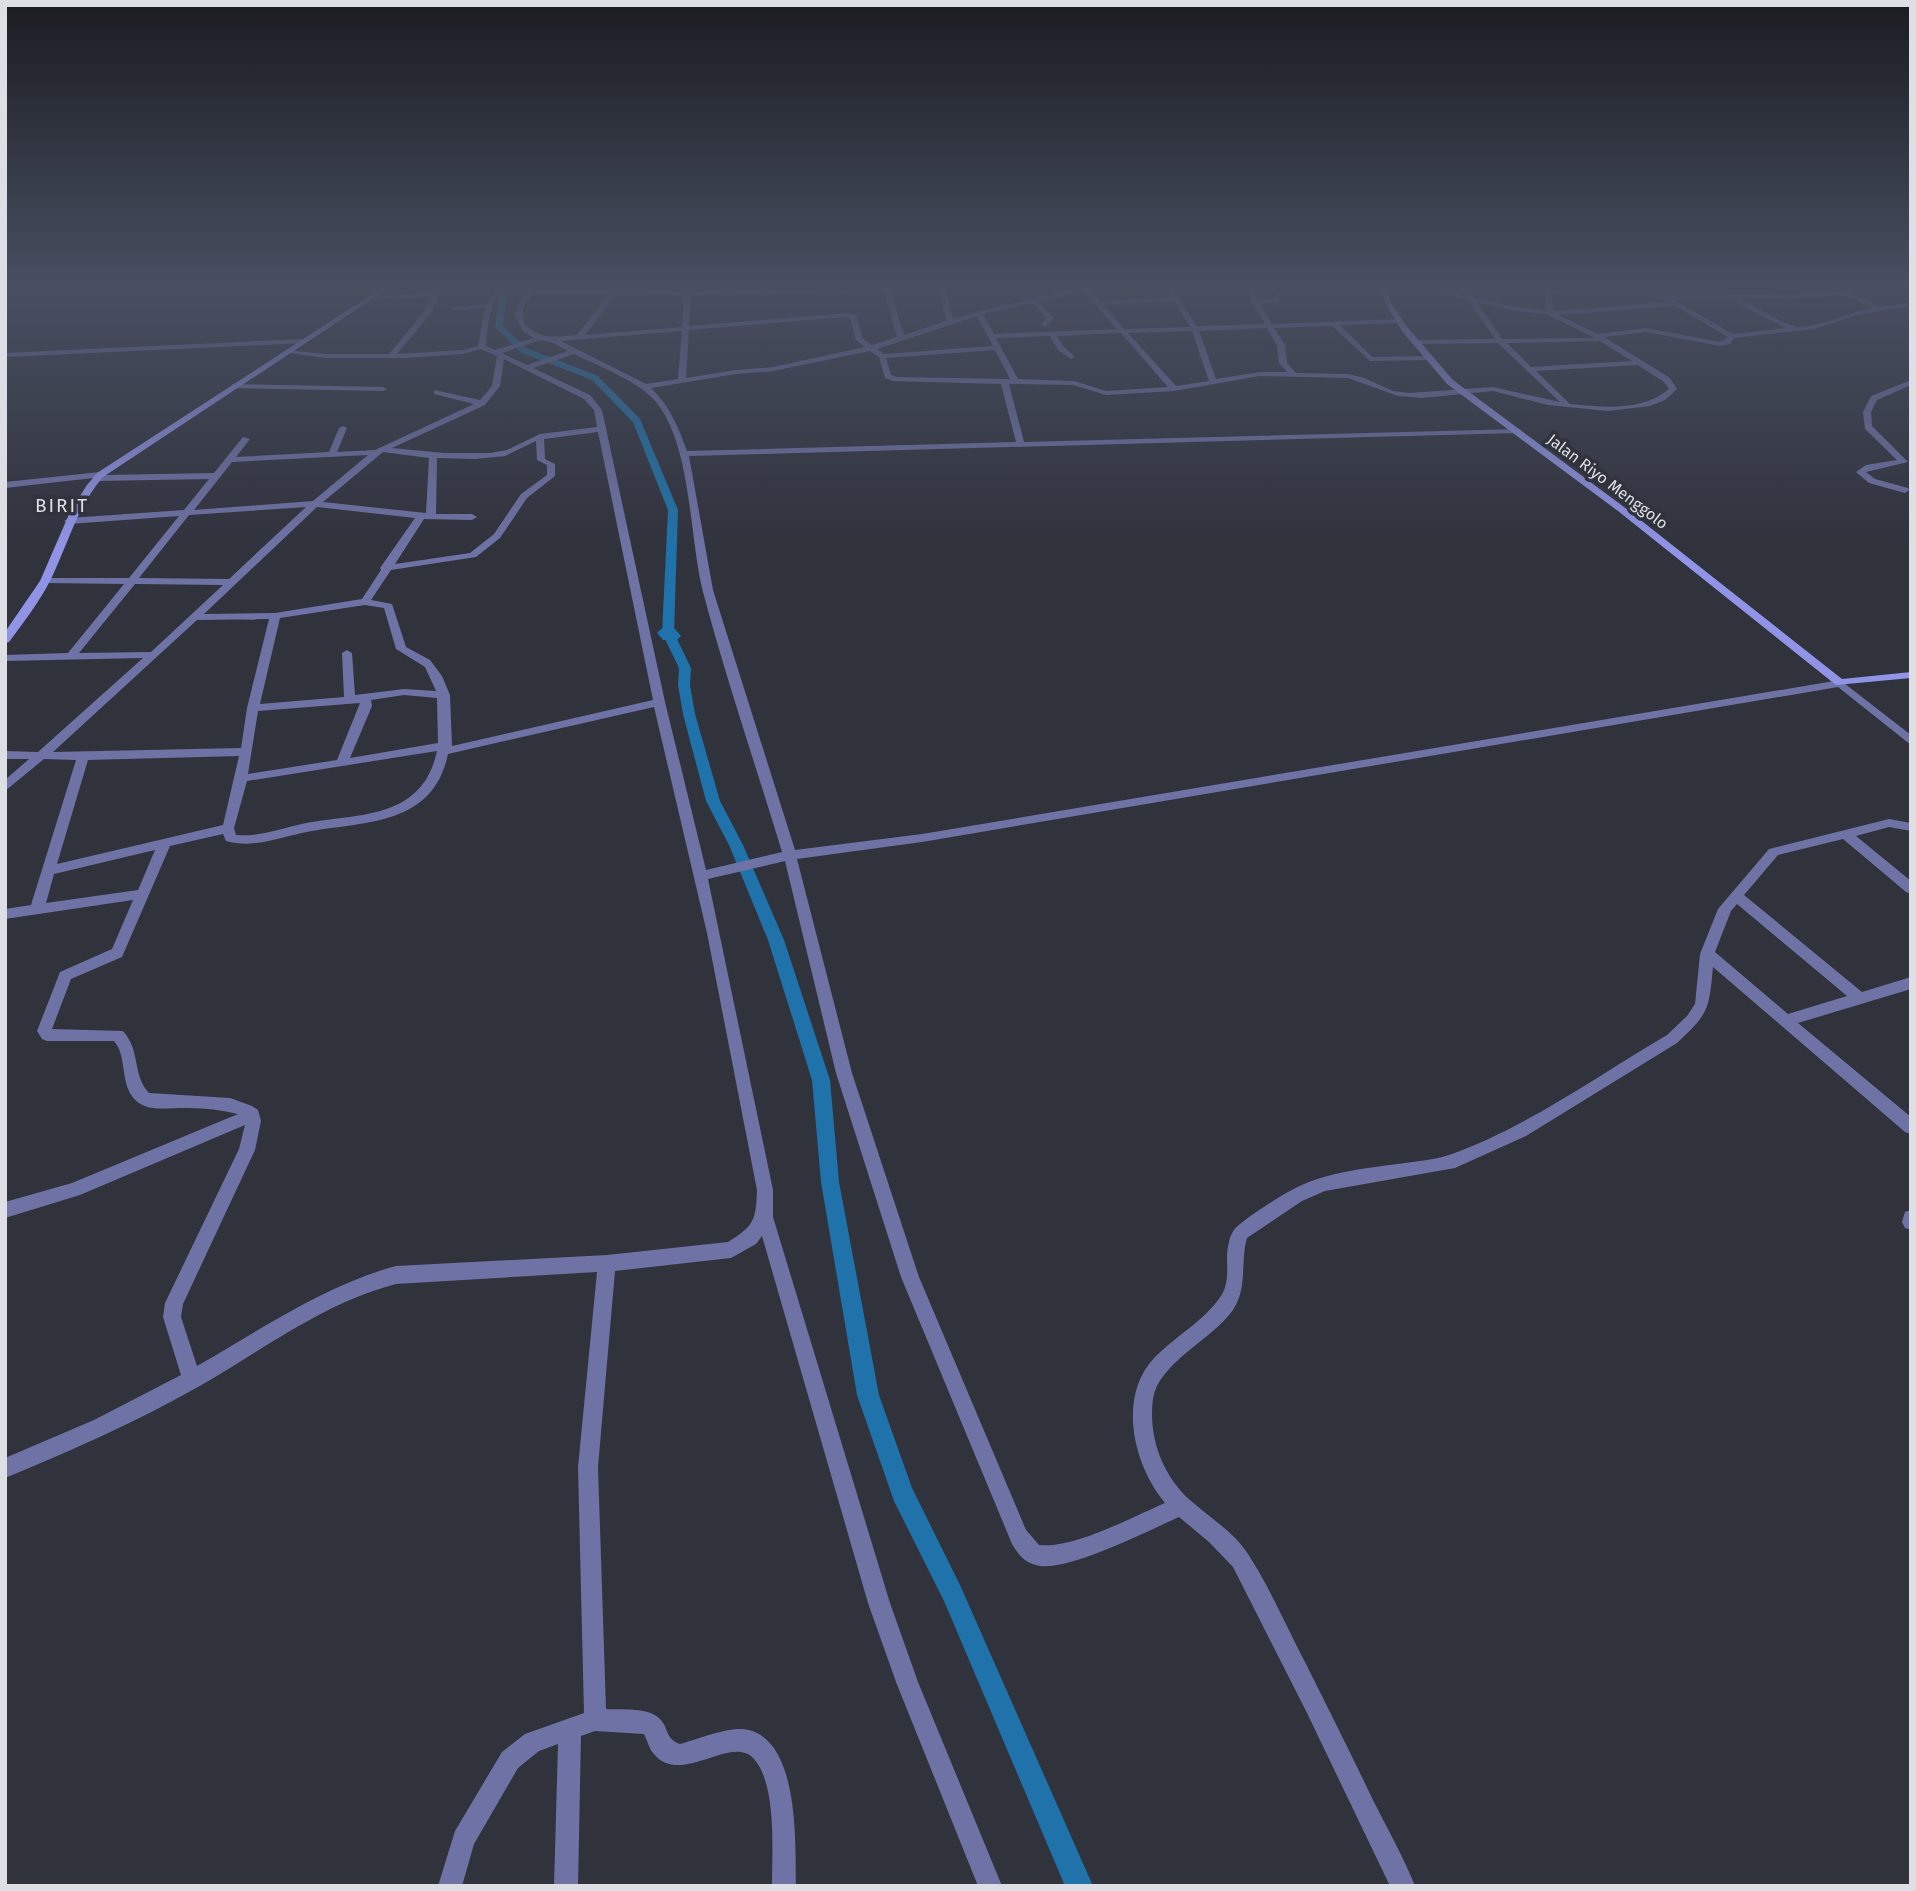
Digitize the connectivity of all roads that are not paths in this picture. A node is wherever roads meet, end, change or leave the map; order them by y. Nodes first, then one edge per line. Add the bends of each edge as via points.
1 (256, 372) edge
2 (497, 372) edge
3 (536, 372) edge
4 (615, 372) edge
5 (683, 372) edge
6 (732, 372) edge
7 (889, 372) edge
8 (1010, 372) edge
9 (1159, 372) edge
10 (1210, 372) edge
11 (1291, 372) edge
12 (1442, 372) edge
13 (1532, 372) edge
14 (1653, 372) edge
15 (1294, 375) junction
16 (682, 381) junction
17 (1004, 381) junction
18 (1015, 381) junction
19 (1213, 381) junction
20 (1911, 382) edge
21 (235, 386) junction
22 (645, 387) junction
23 (383, 389) dead end
24 (1174, 389) junction
25 (1461, 391) junction
26 (437, 392) dead end
27 (482, 403) junction
28 (1567, 405) junction
29 (343, 428) dead end
30 (601, 429) junction
31 (1517, 431) junction
32 (540, 437) junction
33 (246, 439) dead end
34 (1021, 445) junction
35 (380, 451) junction
36 (332, 454) junction
37 (684, 454) junction
38 (433, 456) junction
39 (229, 460) junction
40 (217, 476) junction
41 (99, 477) junction
42 (5, 485) edge
43 (1909, 491) edge
44 (315, 504) junction
45 (185, 514) junction
46 (426, 516) junction
47 (472, 517) dead end
48 (69, 522) junction
49 (385, 568) junction
50 (46, 580) junction
51 (132, 581) junction
52 (228, 582) junction
53 (365, 602) junction
54 (275, 616) junction
55 (193, 617) junction
56 (5, 640) edge
57 (347, 653) dead end
58 (152, 655) junction
59 (5, 658) edge
60 (70, 658) junction
61 (1911, 675) edge
62 (1840, 683) junction
63 (444, 695) junction
64 (354, 698) junction
65 (659, 702) junction
66 (253, 708) junction
67 (1911, 741) edge
68 (445, 748) junction
69 (245, 752) junction
70 (5, 755) edge
71 (42, 756) junction
72 (83, 756) junction
73 (342, 763) junction
74 (242, 776) junction
75 (5, 787) edge
76 (1911, 827) edge
77 (228, 828) junction
78 (1844, 834) junction
79 (165, 842) junction
80 (788, 856) junction
81 (48, 871) junction
82 (702, 875) junction
83 (1911, 889) edge
84 (142, 894) junction
85 (1736, 896) junction
86 (37, 909) junction
87 (5, 914) edge
88 (1707, 954) junction
89 (1911, 983) edge
90 (1858, 998) junction
91 (1787, 1020) junction
92 (252, 1115) junction
93 (1911, 1127) edge
94 (5, 1209) edge
95 (765, 1217) junction
96 (607, 1263) junction
97 (192, 1380) junction
98 (5, 1468) edge
99 (1181, 1506) junction
100 (595, 1720) junction
101 (570, 1728) junction
102 (450, 1886) edge
103 (566, 1886) edge
104 (784, 1886) edge
105 (990, 1886) edge
106 (1403, 1886) edge

1 - 21 street
2 - 27 street via 496,390
3 - 30 street via 593,402
4 - 22 street
5 - 16 street
6 - 16 street
7 - 17 street via 891,378
8 - 18 street
9 - 24 street
10 - 19 street
11 - 15 street
12 - 25 street, Jalan Riyo Menggolo
13 - 28 street
14 - 28 street via 1673,389 1650,403 1625,408
15 - 19 street via 1254,374
15 - 25 street via 1356,377 1406,396
16 - 22 street
17 - 18 street
17 - 34 street
18 - 24 street via 1074,383 1106,393
19 - 24 street
20 - 43 street via 1874,398 1867,412 1868,427 1904,462 1860,472 1872,481
21 - 23 street
21 - 41 street
22 - 37 street via 667,413
25 - 28 street via 1502,390
25 - 31 street, Jalan Riyo Menggolo
26 - 27 street
27 - 35 street
29 - 36 street
30 - 32 street
30 - 65 street
31 - 34 street
31 - 62 street, Jalan Riyo Menggolo
32 - 38 street via 503,453
32 - 49 street via 541,460 551,464 551,475 524,496 488,544 473,555
33 - 39 street
34 - 37 street
35 - 36 street
35 - 38 street
35 - 44 street
36 - 39 street
37 - 80 street via 708,590
38 - 46 street
39 - 40 street
40 - 41 street
40 - 45 street
41 - 42 street
41 - 48 street
44 - 45 street
44 - 46 street
44 - 52 street
45 - 48 street
45 - 51 street
46 - 47 street
46 - 49 street
48 - 50 street
49 - 53 street
50 - 51 street
50 - 56 street
51 - 52 street
51 - 60 street
52 - 55 street
53 - 54 street
53 - 63 street via 388,606 401,649 428,664
54 - 55 street
54 - 66 street
55 - 58 street
57 - 64 street
58 - 60 street
58 - 71 street
59 - 60 street
61 - 62 street
62 - 67 street
62 - 80 street via 936,836
63 - 64 street via 404,692
63 - 68 street
64 - 66 street
64 - 73 street via 367,703
65 - 68 street
65 - 82 street
66 - 69 street
68 - 73 street
68 - 77 street via 424,791 382,817 244,840 231,838
69 - 72 street
69 - 74 street
70 - 71 street
71 - 72 street
71 - 75 street
72 - 81 street
73 - 74 street
74 - 77 street
76 - 78 street via 1893,822
77 - 79 street
78 - 83 street
78 - 85 street via 1774,852
79 - 81 street
79 - 84 street
80 - 82 street
80 - 99 street via 844,1073 910,1277 1019,1537 1038,1556 1063,1555
81 - 86 street
82 - 95 street via 765,1190
84 - 86 street
84 - 92 street via 116,954 65,976 44,1033 118,1035 129,1054 131,1082 144,1098 160,1103 188,1100 237,1105
85 - 88 street via 1725,909
85 - 90 street
86 - 87 street
88 - 91 street
88 - 99 street via 1702,1005 1692,1020 1672,1039 1532,1124 1449,1163 1324,1184 1296,1196 1241,1233 1236,1241 1238,1279 1227,1303 1152,1374 1145,1387 1143,1425 1153,1462 1160,1480
89 - 90 street
90 - 91 street
91 - 93 street
92 - 94 street via 74,1190
92 - 97 street via 254,1127 247,1150 174,1303 172,1317
95 - 96 street via 750,1238 731,1250
95 - 105 street via 879,1603
96 - 97 street via 376,1279 332,1299
96 - 100 street via 587,1467
97 - 98 street
99 - 106 street via 1240,1560
100 - 101 street
100 - 104 street via 646,1723 653,1727 659,1745 680,1755 746,1740 758,1745 777,1777
101 - 102 street via 523,1748 510,1760 463,1839
101 - 103 street

